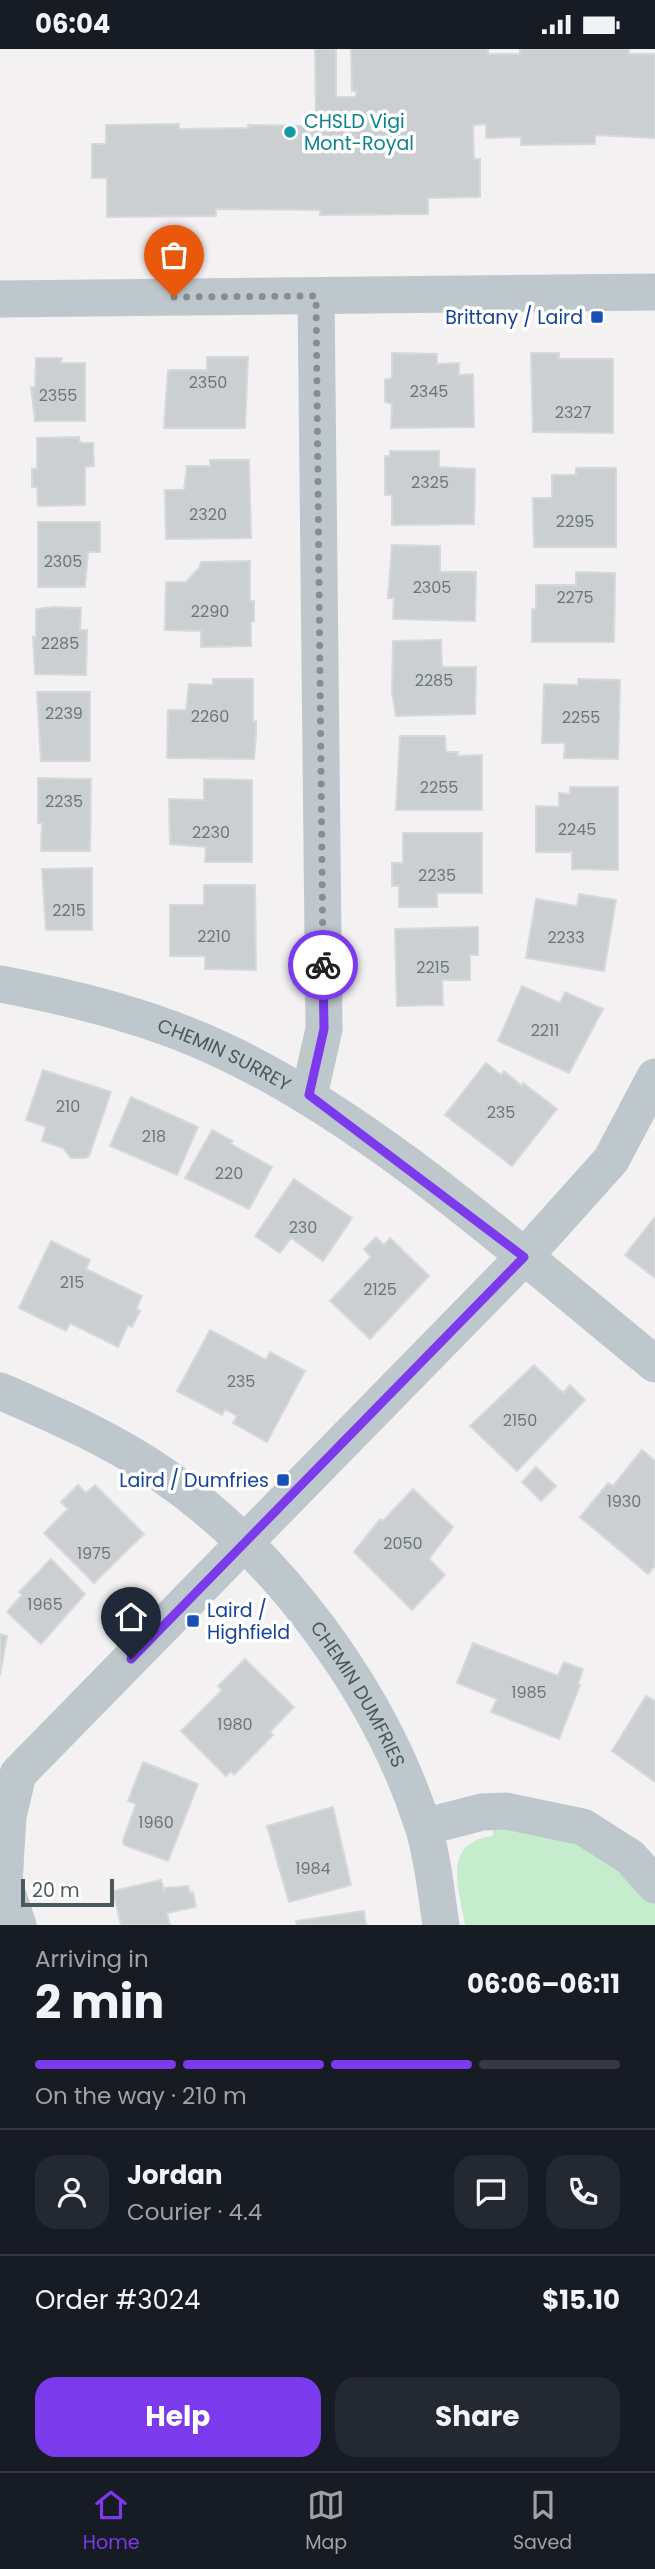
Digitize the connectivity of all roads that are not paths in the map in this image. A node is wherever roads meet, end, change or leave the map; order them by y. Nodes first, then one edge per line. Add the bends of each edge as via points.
1 (655, 292) edge
2 (316, 296) junction
3 (0, 299) edge
4 (0, 984) edge
5 (655, 1077) edge
6 (309, 1095) junction
7 (524, 1257) junction
8 (655, 1364) edge
9 (0, 1391) edge
10 (243, 1545) junction
11 (9, 1777) edge
12 (424, 1827) junction
13 (2, 1882) edge
14 (655, 1885) edge
15 (18, 1925) edge
16 (440, 1925) edge

1 - 2 street
2 - 3 street
2 - 6 street via 324,1029
4 - 6 street, CHEMIN SURREY via 126,1013 226,1052
5 - 7 street via 611,1160
6 - 7 street, CHEMIN SURREY
7 - 8 street, CHEMIN SURREY
7 - 10 street
9 - 10 street, CHEMIN DUMFRIES via 101,1438 161,1473
10 - 11 street
10 - 12 street, CHEMIN DUMFRIES via 284,1582 345,1667 396,1759
11 - 13 street
12 - 14 street via 482,1812 506,1811 583,1827 630,1857
12 - 16 street, CHEMIN DUMFRIES
13 - 15 street

